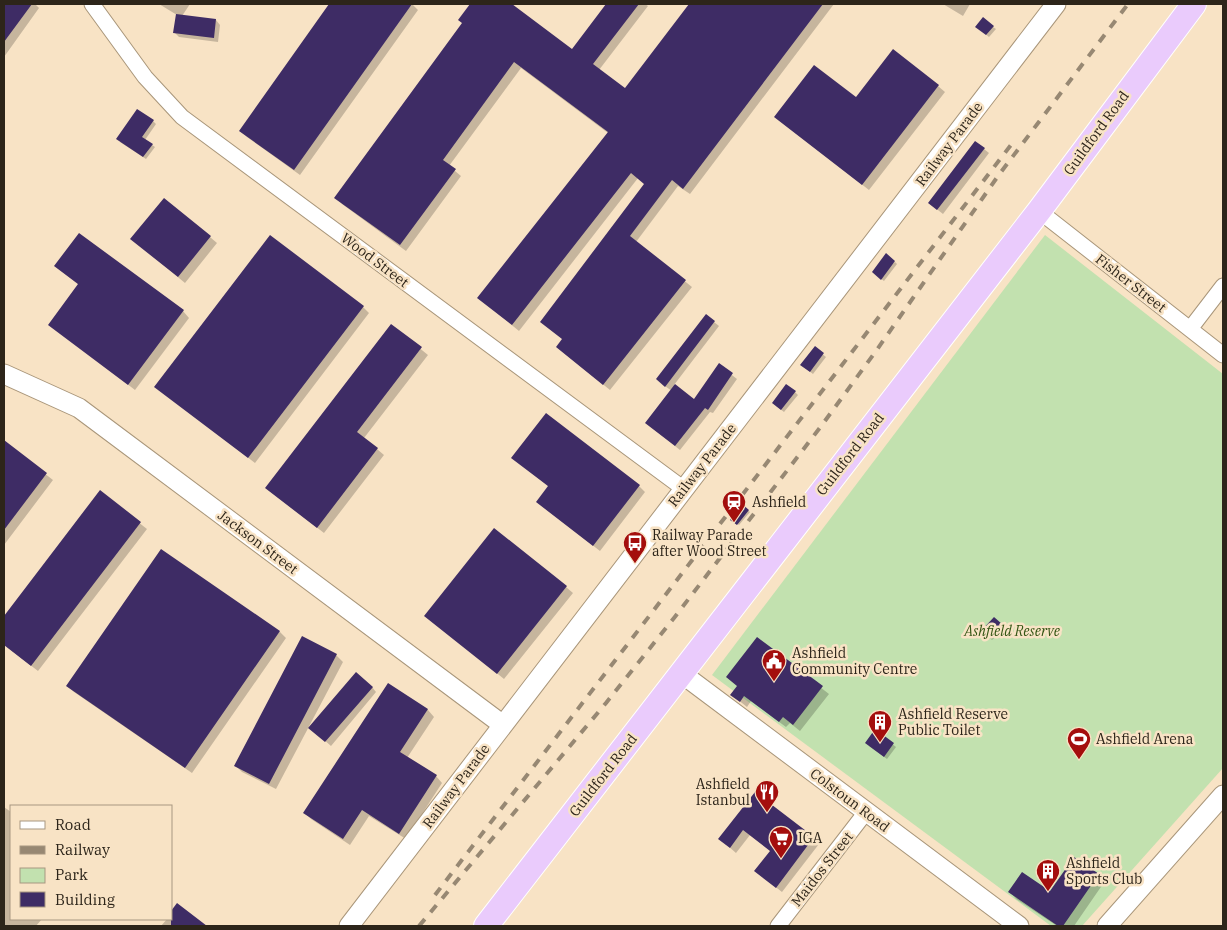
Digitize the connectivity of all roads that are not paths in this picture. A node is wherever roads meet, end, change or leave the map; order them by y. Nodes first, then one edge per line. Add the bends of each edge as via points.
1 (92, 4) edge
2 (1056, 4) edge
3 (1194, 4) edge
4 (1039, 210) junction
5 (1223, 286) edge
6 (1190, 329) junction
7 (1223, 355) edge
8 (4, 374) edge
9 (684, 489) junction
10 (681, 673) junction
11 (502, 725) junction
12 (1223, 795) edge
13 (866, 812) junction
14 (349, 926) edge
15 (486, 926) edge
16 (778, 926) edge
17 (1019, 926) edge
18 (1107, 926) edge

1 - 9 street, Wood Street via 145,77 182,116
2 - 9 street, Railway Parade
3 - 4 highway, Guildford Road
4 - 6 street, Fisher Street
4 - 10 highway, Guildford Road
5 - 6 street
6 - 7 street, Fisher Street
8 - 11 street, Jackson Street via 79,408
9 - 11 street, Railway Parade
10 - 13 street, Colstoun Road
10 - 15 highway, Guildford Road
11 - 14 street, Railway Parade
12 - 18 street
13 - 16 street, Maidos Street
13 - 17 street, Colstoun Road

